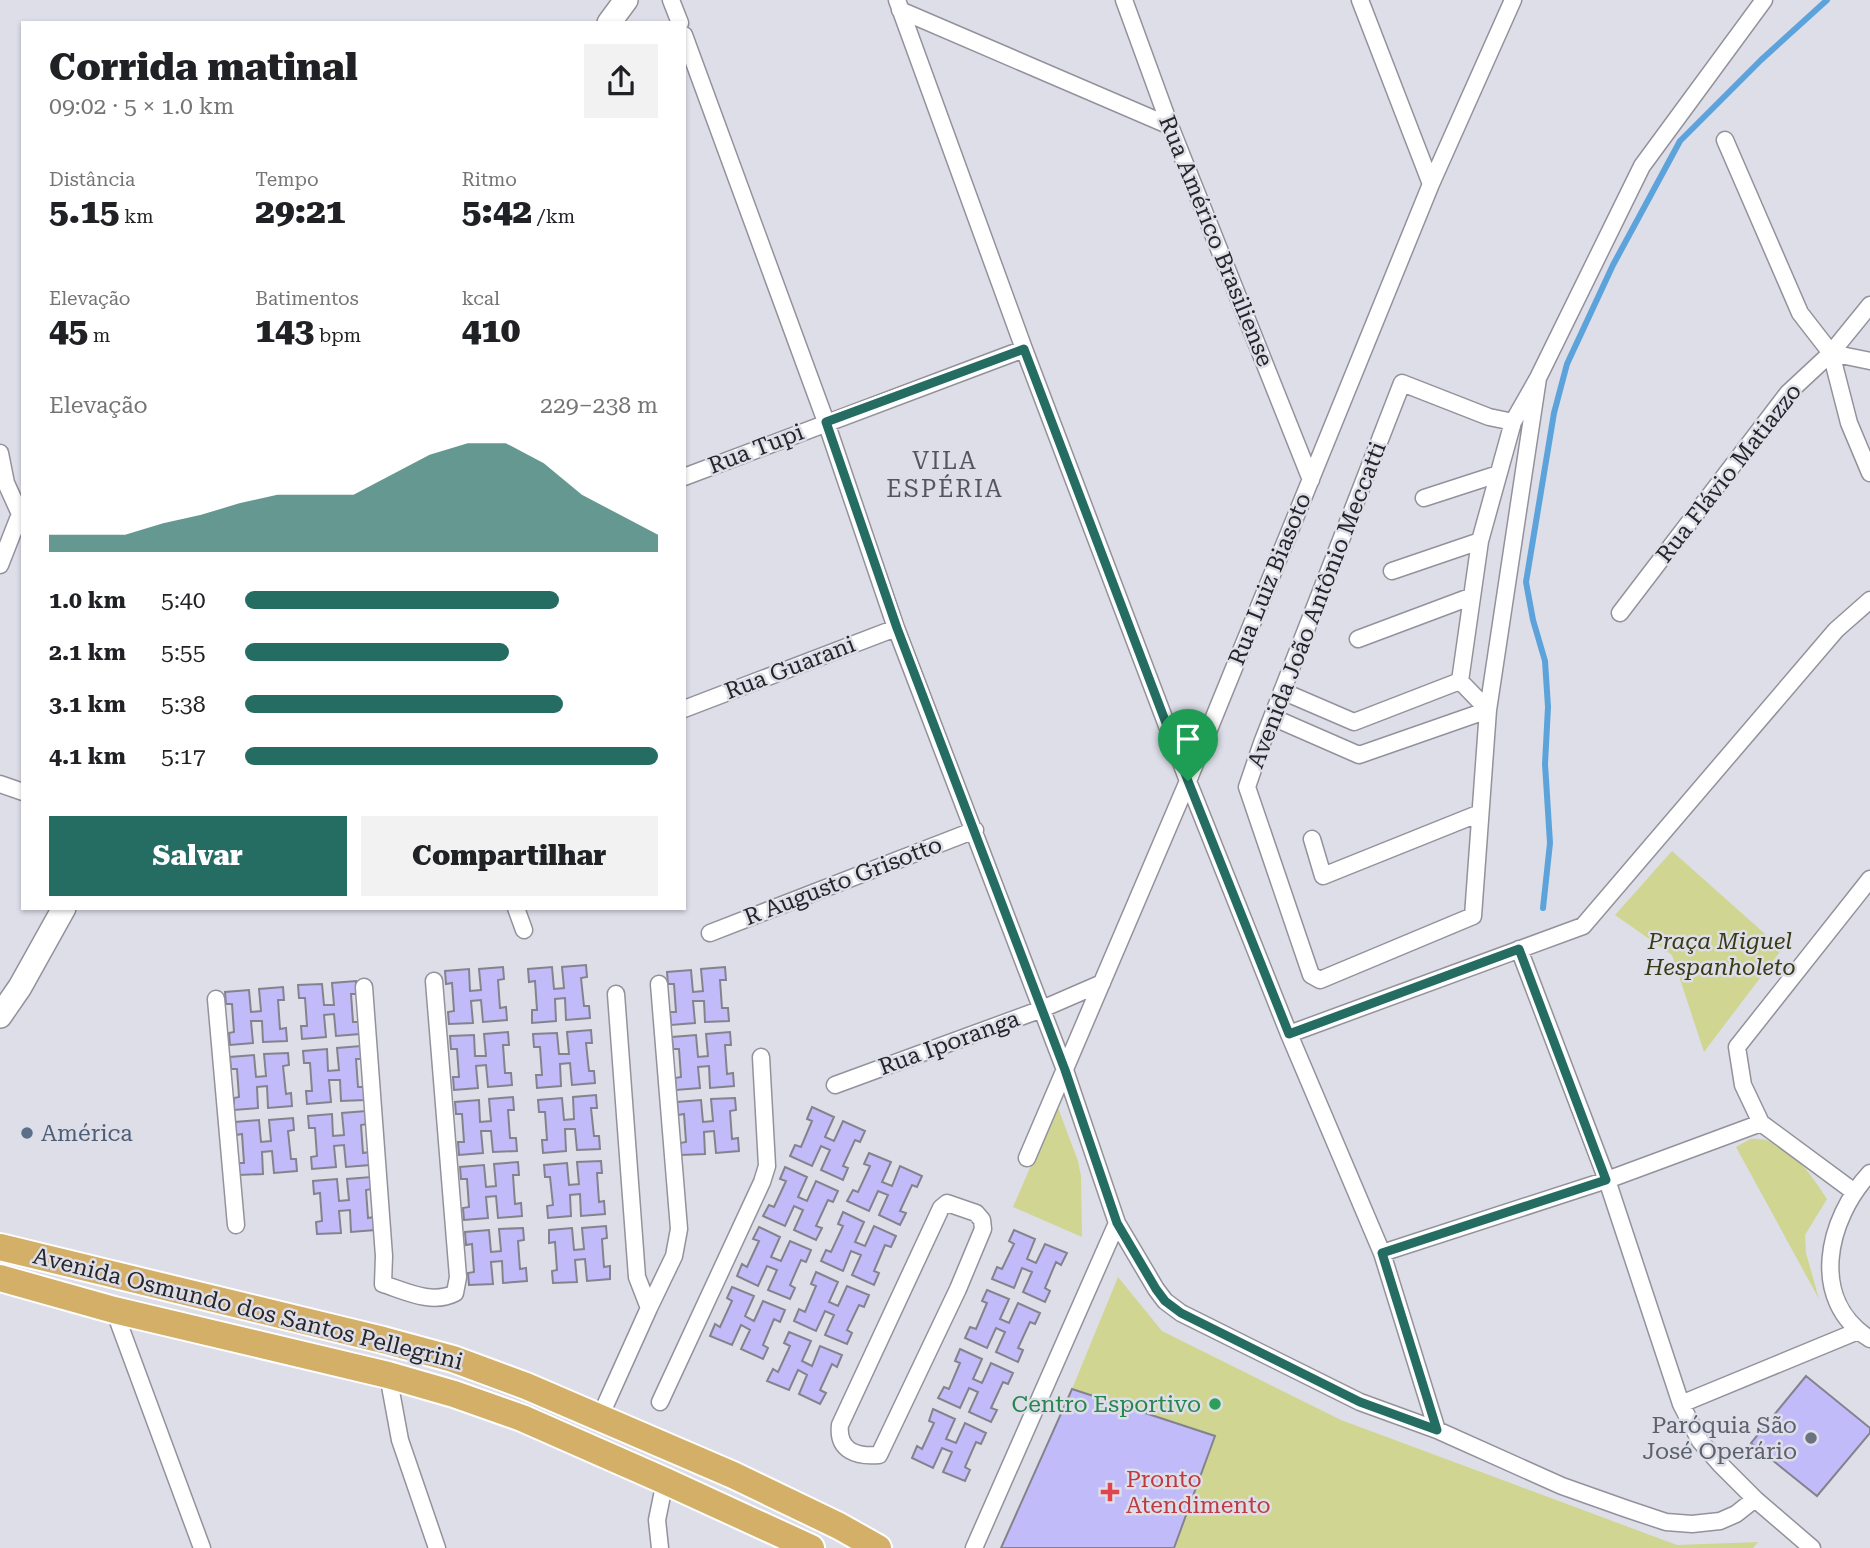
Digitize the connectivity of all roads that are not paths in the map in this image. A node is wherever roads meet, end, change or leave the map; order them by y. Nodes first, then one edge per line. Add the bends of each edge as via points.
1 (626, 0) edge
2 (671, 0) edge
3 (1124, 0) edge
4 (1360, 0) edge
5 (1513, 0) edge
6 (1764, 0) edge
7 (899, 5) edge
8 (610, 21) edge
9 (679, 21) edge
10 (686, 40) edge
11 (1170, 126) junction
12 (1725, 139) dead end
13 (1430, 184) junction
14 (1870, 305) edge
15 (1024, 349) junction
16 (1830, 353) junction
17 (1870, 361) edge
18 (1538, 378) junction
19 (826, 422) junction
20 (1513, 422) junction
21 (0, 453) edge
22 (1870, 473) edge
23 (1498, 474) junction
24 (686, 476) edge
25 (1311, 480) junction
26 (1424, 498) dead end
27 (21, 514) edge
28 (1480, 541) junction
29 (0, 565) edge
30 (1392, 571) dead end
31 (1470, 597) junction
32 (1870, 600) edge
33 (1620, 613) dead end
34 (897, 628) junction
35 (1358, 639) dead end
36 (1460, 681) junction
37 (1282, 691) junction
38 (686, 708) edge
39 (1488, 710) junction
40 (1272, 717) junction
41 (1188, 781) junction
42 (0, 784) edge
43 (21, 791) edge
44 (1480, 813) junction
45 (975, 830) junction
46 (1312, 839) dead end
47 (1870, 879) edge
48 (63, 910) edge
49 (517, 910) edge
50 (524, 930) dead end
51 (710, 933) dead end
52 (1519, 949) junction
53 (434, 981) dead end
54 (1102, 983) junction
55 (659, 984) dead end
56 (364, 987) dead end
57 (616, 994) dead end
58 (216, 999) dead end
59 (1042, 1009) junction
60 (0, 1016) edge
61 (1289, 1034) junction
62 (761, 1057) dead end
63 (1065, 1070) junction
64 (835, 1085) dead end
65 (1761, 1123) junction
66 (1027, 1158) dead end
67 (1870, 1173) edge
68 (1606, 1180) junction
69 (1853, 1191) junction
70 (1117, 1223) junction
71 (236, 1225) dead end
72 (0, 1247) edge
73 (1382, 1253) junction
74 (0, 1278) edge
75 (157, 1284) junction
76 (649, 1308) junction
77 (114, 1310) junction
78 (1864, 1335) edge
79 (388, 1375) junction
80 (660, 1402) dead end
81 (1681, 1404) junction
82 (599, 1419) junction
83 (1437, 1430) junction
84 (879, 1455) joint
85 (665, 1481) junction
86 (1755, 1499) junction
87 (202, 1548) edge
88 (437, 1548) edge
89 (660, 1548) edge
90 (811, 1548) edge
91 (878, 1548) edge
92 (974, 1548) edge
93 (1812, 1548) edge

1 - 8 main road
2 - 9 street
3 - 11 street, Rua Américo Brasiliense
4 - 13 street
5 - 13 street, Rua Luiz Biasoto
6 - 18 street via 1642,166
7 - 11 street
7 - 15 street
10 - 19 street
11 - 25 street, Rua Américo Brasiliense
12 - 16 street via 1800,313
13 - 25 street, Rua Luiz Biasoto
14 - 16 street, Rua Flávio Matiazzo
15 - 19 street, Rua Tupi
15 - 41 street
16 - 17 street
16 - 22 street via 1849,423
16 - 33 street, Rua Flávio Matiazzo via 1788,393
18 - 20 street
18 - 39 street, Avenida João Antônio Meccatti
19 - 24 street, Rua Tupi
19 - 34 street
20 - 23 street
20 - 37 street, Avenida João Antônio Meccatti via 1402,383
21 - 27 street via 6,483
23 - 26 street
23 - 28 street
25 - 41 street, Rua Luiz Biasoto
27 - 29 street
28 - 30 street
28 - 31 street
31 - 35 street
31 - 36 street
32 - 52 street via 1836,630 1583,926
34 - 38 street, Rua Guarani
34 - 45 street
36 - 37 street via 1354,722
36 - 39 street
37 - 40 street, Avenida João Antônio Meccatti
39 - 40 street via 1359,755
39 - 44 street, Avenida João Antônio Meccatti
40 - 44 street, Avenida João Antônio Meccatti via 1247,787 1311,975 1320,980 1473,916
41 - 54 street, Rua Luiz Biasoto
41 - 61 street
42 - 43 street
44 - 46 street via 1323,876
45 - 51 street, R Augusto Grisotto
45 - 59 street
47 - 65 street via 1737,1047 1743,1085
48 - 60 main road
49 - 50 street
52 - 61 street
52 - 68 street
53 - 56 street via 458,1277 455,1293 438,1298 383,1284
54 - 59 street, Rua Iporanga
54 - 63 street, Rua Luiz Biasoto
55 - 76 street via 679,1229 674,1256
57 - 76 street via 637,1277
58 - 71 street
59 - 63 street
59 - 64 street, Rua Iporanga
61 - 73 street
62 - 80 street via 767,1166
63 - 66 street, Rua Luiz Biasoto
63 - 70 street
65 - 68 street
65 - 69 street
67 - 69 street
68 - 73 street
68 - 81 street
69 - 78 street via 1830,1246 1830,1268 1836,1300
70 - 83 street via 1156,1289 1181,1313 1360,1402
70 - 92 street
72 - 75 main road, Avenida Osmundo dos Santos Pellegrini
73 - 83 street
74 - 77 main road, Avenida Osmundo dos Santos Pellegrini
75 - 77 main road via 131,1294
75 - 82 main road, Avenida Osmundo dos Santos Pellegrini via 453,1359
76 - 82 street
77 - 79 main road, Avenida Osmundo dos Santos Pellegrini
77 - 87 street
78 - 81 street
79 - 85 main road, Avenida Osmundo dos Santos Pellegrini via 522,1418
79 - 88 street via 400,1440
81 - 86 street via 1700,1441
82 - 91 main road, Avenida Osmundo dos Santos Pellegrini via 733,1475
83 - 86 street via 1562,1486 1666,1522 1720,1521
84 - 84 street via 983,1229 976,1213 955,1204 941,1208 840,1425 839,1437 845,1447 864,1456
85 - 89 street via 657,1520
85 - 90 main road, Avenida Osmundo dos Santos Pellegrini
86 - 93 street

